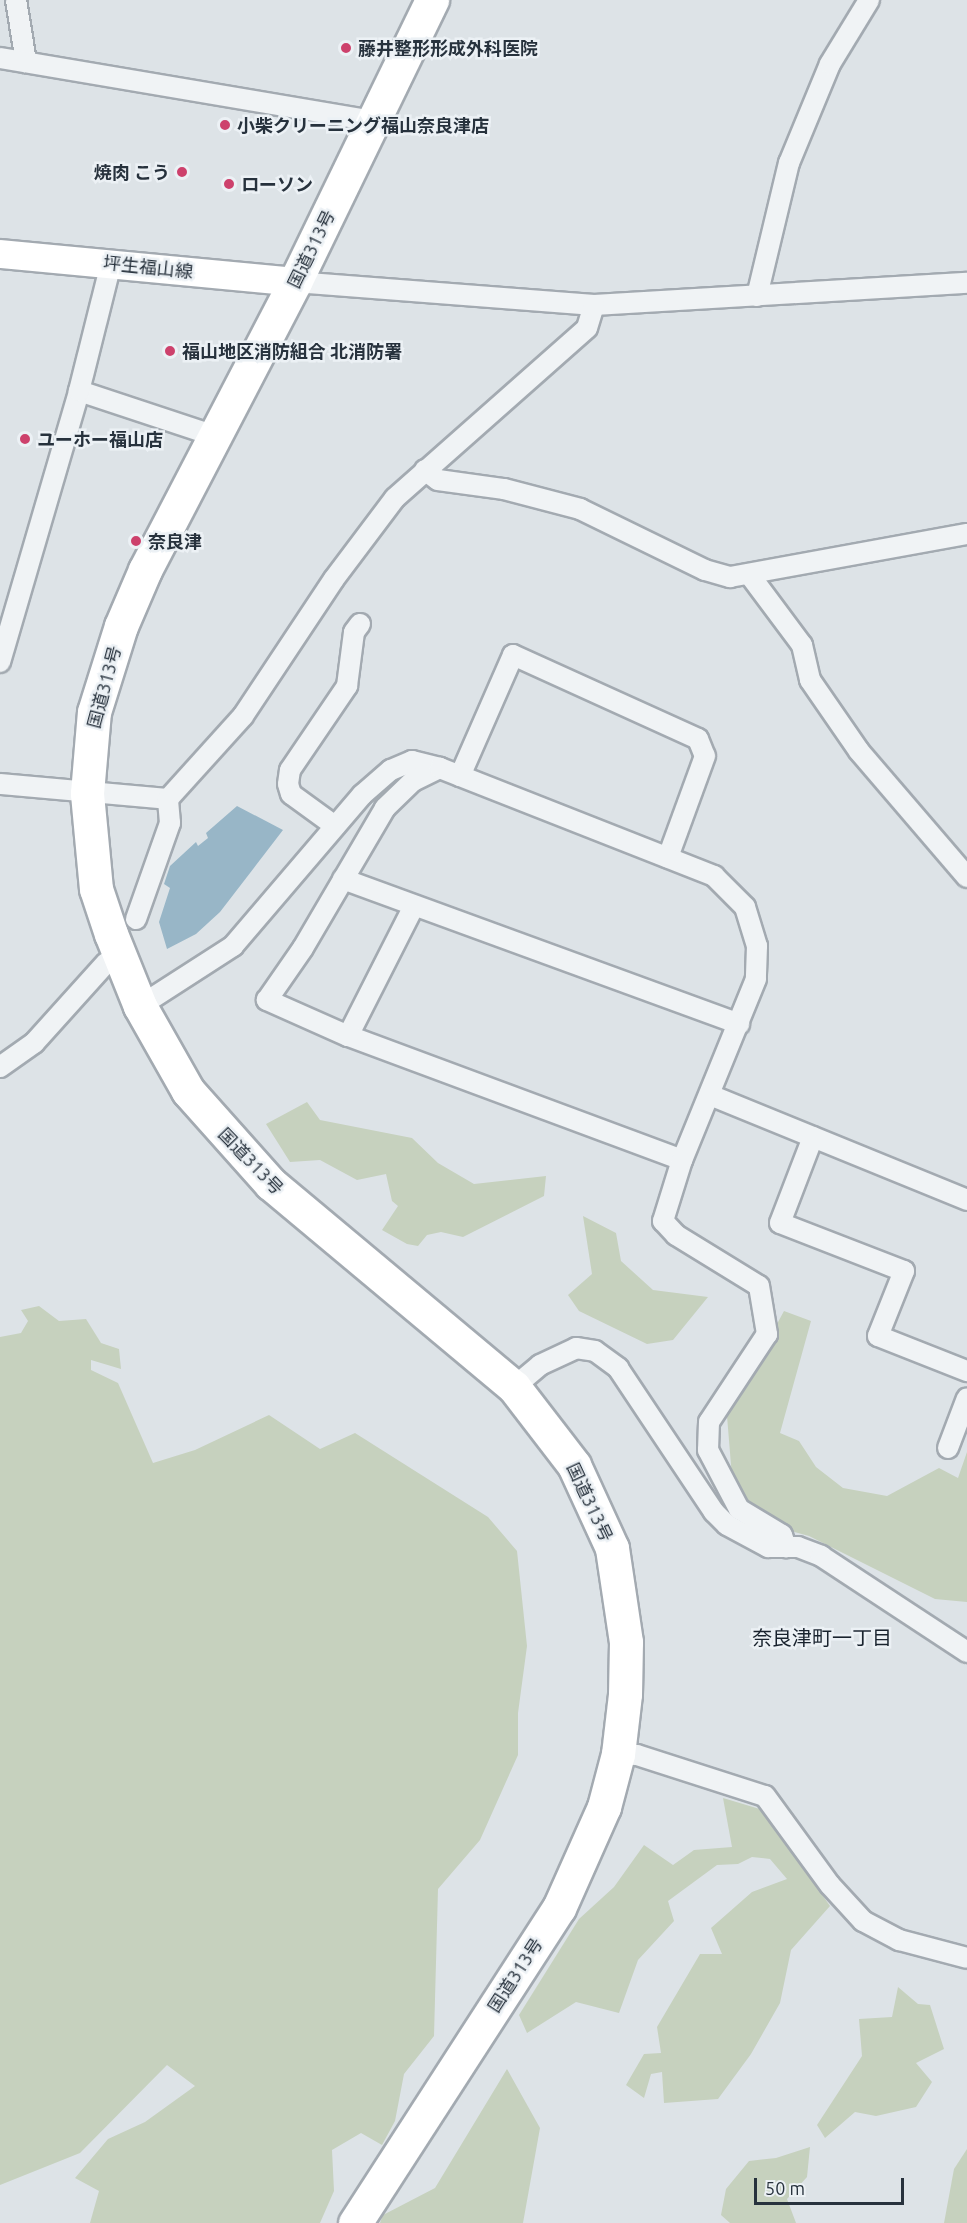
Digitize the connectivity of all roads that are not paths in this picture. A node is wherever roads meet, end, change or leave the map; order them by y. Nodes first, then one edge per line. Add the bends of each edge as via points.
1 (16, 0) edge
2 (432, 0) edge
3 (869, 0) edge
4 (0, 58) edge
5 (26, 62) junction
6 (373, 121) junction
7 (0, 254) edge
8 (111, 264) junction
9 (295, 282) junction
10 (967, 283) edge
11 (757, 296) junction
12 (594, 305) junction
13 (79, 391) junction
14 (215, 436) junction
15 (425, 470) junction
16 (967, 534) edge
17 (749, 574) junction
18 (360, 624) dead end
19 (0, 662) edge
20 (440, 768) junction
21 (460, 776) junction
22 (0, 784) edge
23 (87, 793) junction
24 (168, 799) junction
25 (335, 826) junction
26 (668, 857) junction
27 (967, 877) edge
28 (343, 879) junction
29 (414, 906) junction
30 (136, 920) dead end
31 (106, 963) dead end
32 (140, 1006) junction
33 (739, 1024) junction
34 (348, 1036) junction
35 (0, 1067) edge
36 (710, 1095) junction
37 (813, 1137) junction
38 (682, 1160) junction
39 (967, 1200) edge
40 (967, 1371) edge
41 (514, 1387) junction
42 (967, 1398) edge
43 (948, 1448) dead end
44 (786, 1547) junction
45 (967, 1652) edge
46 (618, 1754) junction
47 (967, 1958) edge
48 (355, 2223) edge

1 - 5 street
2 - 6 highway, 国道313号
3 - 11 street via 830,64 789,163
4 - 5 street
5 - 6 street
6 - 9 highway, 国道313号
7 - 8 main road, 坪生福山線
8 - 9 main road, 坪生福山線
8 - 13 street
9 - 12 street
9 - 14 highway, 国道313号
10 - 11 street
11 - 12 street
12 - 15 street via 587,328
13 - 14 street
13 - 19 street
14 - 23 highway, 国道313号 via 163,528 121,626 94,712
15 - 17 street via 438,480 504,489 580,509 705,570 730,577
15 - 24 street via 395,498 334,579 243,716
16 - 17 street
17 - 27 street via 802,645 810,680 859,751
18 - 25 street via 354,632 347,686 290,770 288,784 291,794
20 - 21 street
20 - 25 street via 412,761 391,770
20 - 28 street via 413,781 385,808
21 - 26 street
21 - 26 street via 513,655 698,739 705,756
22 - 23 street
23 - 24 street
23 - 32 highway, 国道313号 via 96,889
24 - 30 street via 170,823
25 - 32 street via 233,946
26 - 33 street via 714,876 745,907 757,945 756,979
28 - 29 street
28 - 34 street via 267,1000
29 - 33 street
29 - 34 street
31 - 35 street via 34,1043
32 - 41 highway, 国道313号 via 188,1091 271,1184
33 - 36 street
34 - 38 street
36 - 37 street
36 - 38 street
37 - 39 street
37 - 40 street via 780,1223 904,1271 878,1336
38 - 44 street via 663,1221 676,1235 759,1286 767,1334 709,1422 708,1449 739,1509 782,1535
41 - 44 street via 540,1365 576,1348 595,1351 618,1368 714,1512 743,1536 768,1547
41 - 46 highway, 国道313号 via 574,1465 612,1548 626,1642
42 - 43 street
44 - 45 street via 821,1556
46 - 47 street via 637,1755 765,1796 830,1885 863,1921 899,1940
46 - 48 highway, 国道313号 via 604,1807 559,1908

